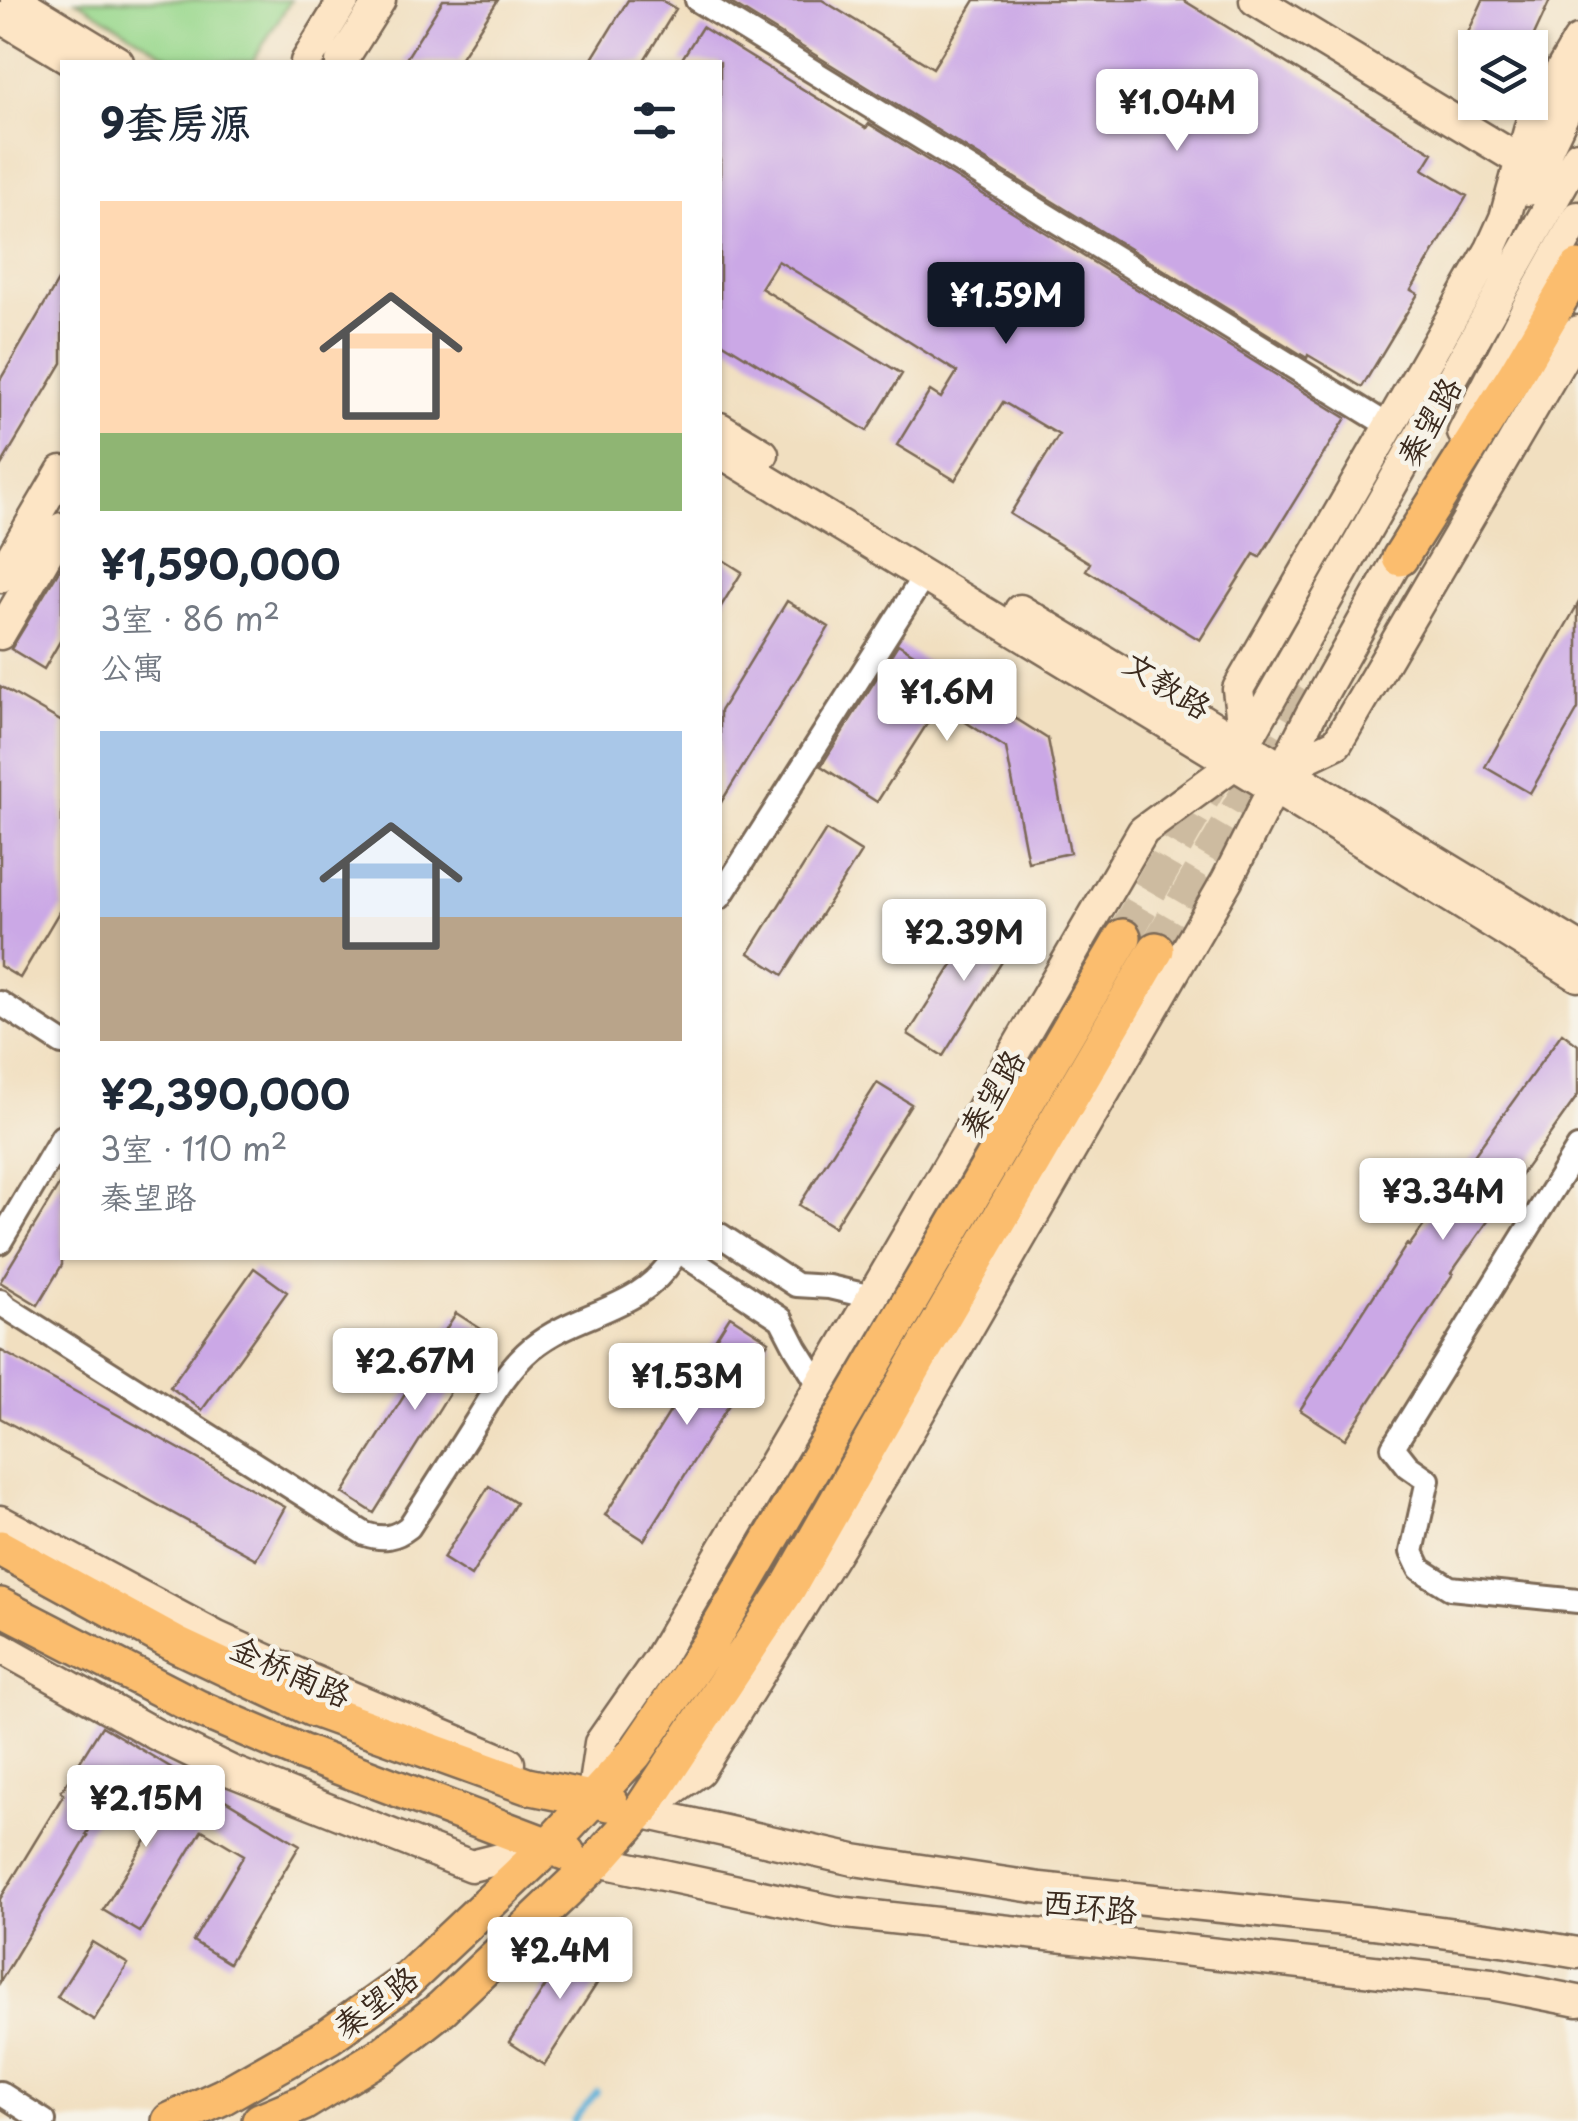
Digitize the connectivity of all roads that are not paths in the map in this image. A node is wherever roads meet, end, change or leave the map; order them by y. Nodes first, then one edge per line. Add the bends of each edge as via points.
1 (16, 0) edge
2 (344, 0) edge
3 (380, 0) edge
4 (696, 0) edge
5 (1255, 0) edge
6 (1295, 0) edge
7 (0, 17) edge
8 (1578, 41) edge
9 (72, 60) edge
10 (115, 60) edge
11 (307, 60) edge
12 (342, 60) edge
13 (1578, 84) edge
14 (1524, 151) junction
15 (1578, 156) edge
16 (1578, 217) edge
17 (1578, 268) edge
18 (1578, 331) edge
19 (1464, 359) junction
20 (1389, 426) junction
21 (722, 429) edge
22 (722, 453) edge
23 (60, 474) edge
24 (60, 531) edge
25 (1400, 558) junction
26 (924, 576) junction
27 (0, 577) edge
28 (0, 634) edge
29 (1239, 755) junction
30 (1278, 779) junction
31 (722, 894) edge
32 (1578, 947) edge
33 (1578, 976) edge
34 (0, 1004) edge
35 (60, 1042) edge
36 (60, 1140) edge
37 (1578, 1148) edge
38 (722, 1236) edge
39 (0, 1242) edge
40 (671, 1260) edge
41 (693, 1260) edge
42 (872, 1297) junction
43 (0, 1302) edge
44 (820, 1386) junction
45 (0, 1521) edge
46 (0, 1548) edge
47 (1578, 1601) edge
48 (0, 1606) edge
49 (0, 1647) edge
50 (592, 1798) junction
51 (640, 1812) junction
52 (548, 1848) junction
53 (597, 1861) junction
54 (1578, 1954) edge
55 (1578, 2000) edge
56 (0, 2094) edge
57 (44, 2121) edge
58 (170, 2121) edge
59 (260, 2121) edge

1 - 10 main road
2 - 11 main road
3 - 12 main road
4 - 20 street
5 - 14 main road
6 - 14 main road
7 - 9 main road
8 - 14 main road via 1532,120
13 - 19 main road via 1508,234
14 - 20 main road via 1490,249
15 - 19 main road, 秦望路
16 - 25 main road, 秦望路
17 - 25 main road
18 - 30 main road via 1337,743
19 - 29 main road, 秦望路
20 - 29 main road via 1238,688
21 - 29 main road, 文教路
22 - 26 main road, 文教路
23 - 27 main road
24 - 28 main road
25 - 30 main road, 秦望路
26 - 29 main road, 文教路
26 - 31 street
29 - 30 main road, 文教路
29 - 42 main road, 秦望路 via 1142,831
30 - 32 main road, 文教路
30 - 33 main road, 文教路
30 - 51 main road, 秦望路 via 1227,880 889,1465 699,1771
34 - 35 street
36 - 39 street
37 - 47 street via 1393,1447 1428,1480 1412,1552 1420,1569 1450,1588
38 - 42 street via 796,1285
40 - 43 street via 642,1292 567,1324 531,1349 502,1381 410,1526 388,1538 366,1534
41 - 44 street via 782,1320
42 - 44 main road, 秦望路
44 - 50 main road, 秦望路 via 658,1660 600,1743
45 - 50 main road, 金桥南路 via 217,1637
46 - 50 main road, 金桥南路 via 177,1646 312,1708 527,1786
48 - 52 main road via 198,1708
49 - 52 main road via 230,1771 471,1866
50 - 51 main road, 金桥南路
50 - 51 main road, 秦望路 via 635,1753 710,1644 1140,944 788,1588
50 - 52 main road, 秦望路
51 - 53 main road, 秦望路
51 - 54 main road, 西环路 via 854,1860
52 - 53 main road
52 - 58 main road, 秦望路 via 405,1982 329,2036
53 - 55 main road, 西环路 via 837,1912 1451,1979
53 - 59 main road, 秦望路 via 385,2053
56 - 57 street

